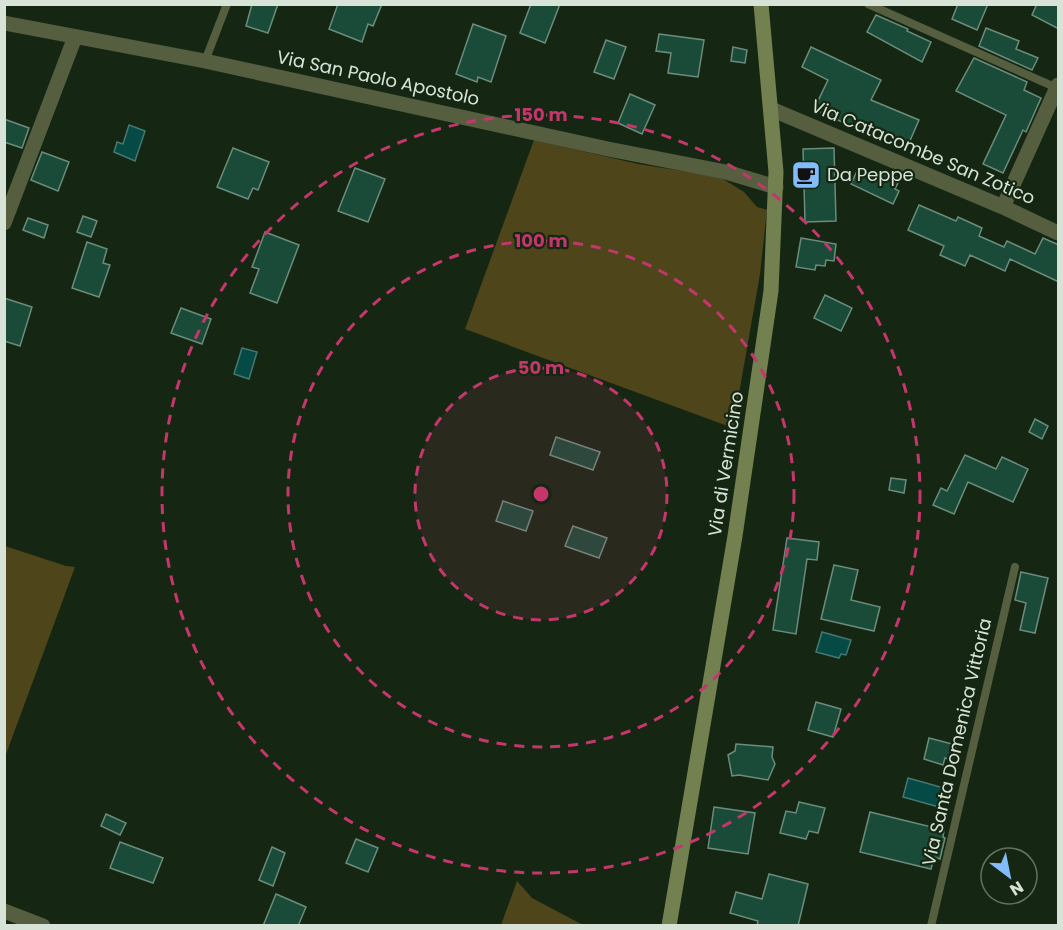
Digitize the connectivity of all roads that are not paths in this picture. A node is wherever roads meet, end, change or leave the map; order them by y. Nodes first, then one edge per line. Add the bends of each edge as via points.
1 (227, 4) edge
2 (761, 4) edge
3 (868, 4) edge
4 (4, 23) edge
5 (75, 37) junction
6 (205, 61) junction
7 (1058, 87) edge
8 (771, 109) junction
9 (776, 187) junction
10 (1004, 207) junction
11 (4, 223) edge
12 (1059, 233) edge
13 (1015, 567) dead end
14 (4, 911) edge
15 (43, 926) edge
16 (669, 926) edge
17 (931, 926) edge

1 - 6 lane
2 - 8 main road, Via di Vermicino
3 - 7 lane
4 - 5 street, Via San Paolo Apostolo
5 - 6 street, Via San Paolo Apostolo
5 - 11 street
6 - 9 street, Via San Paolo Apostolo via 726,172
7 - 10 street
8 - 9 main road, Via di Vermicino
8 - 10 street, Via Catacombe San Zotico
9 - 16 main road, Via di Vermicino via 767,323
10 - 12 street, Via Catacombe San Zotico
13 - 17 lane, Via Santa Domenica Vittoria
14 - 15 street

